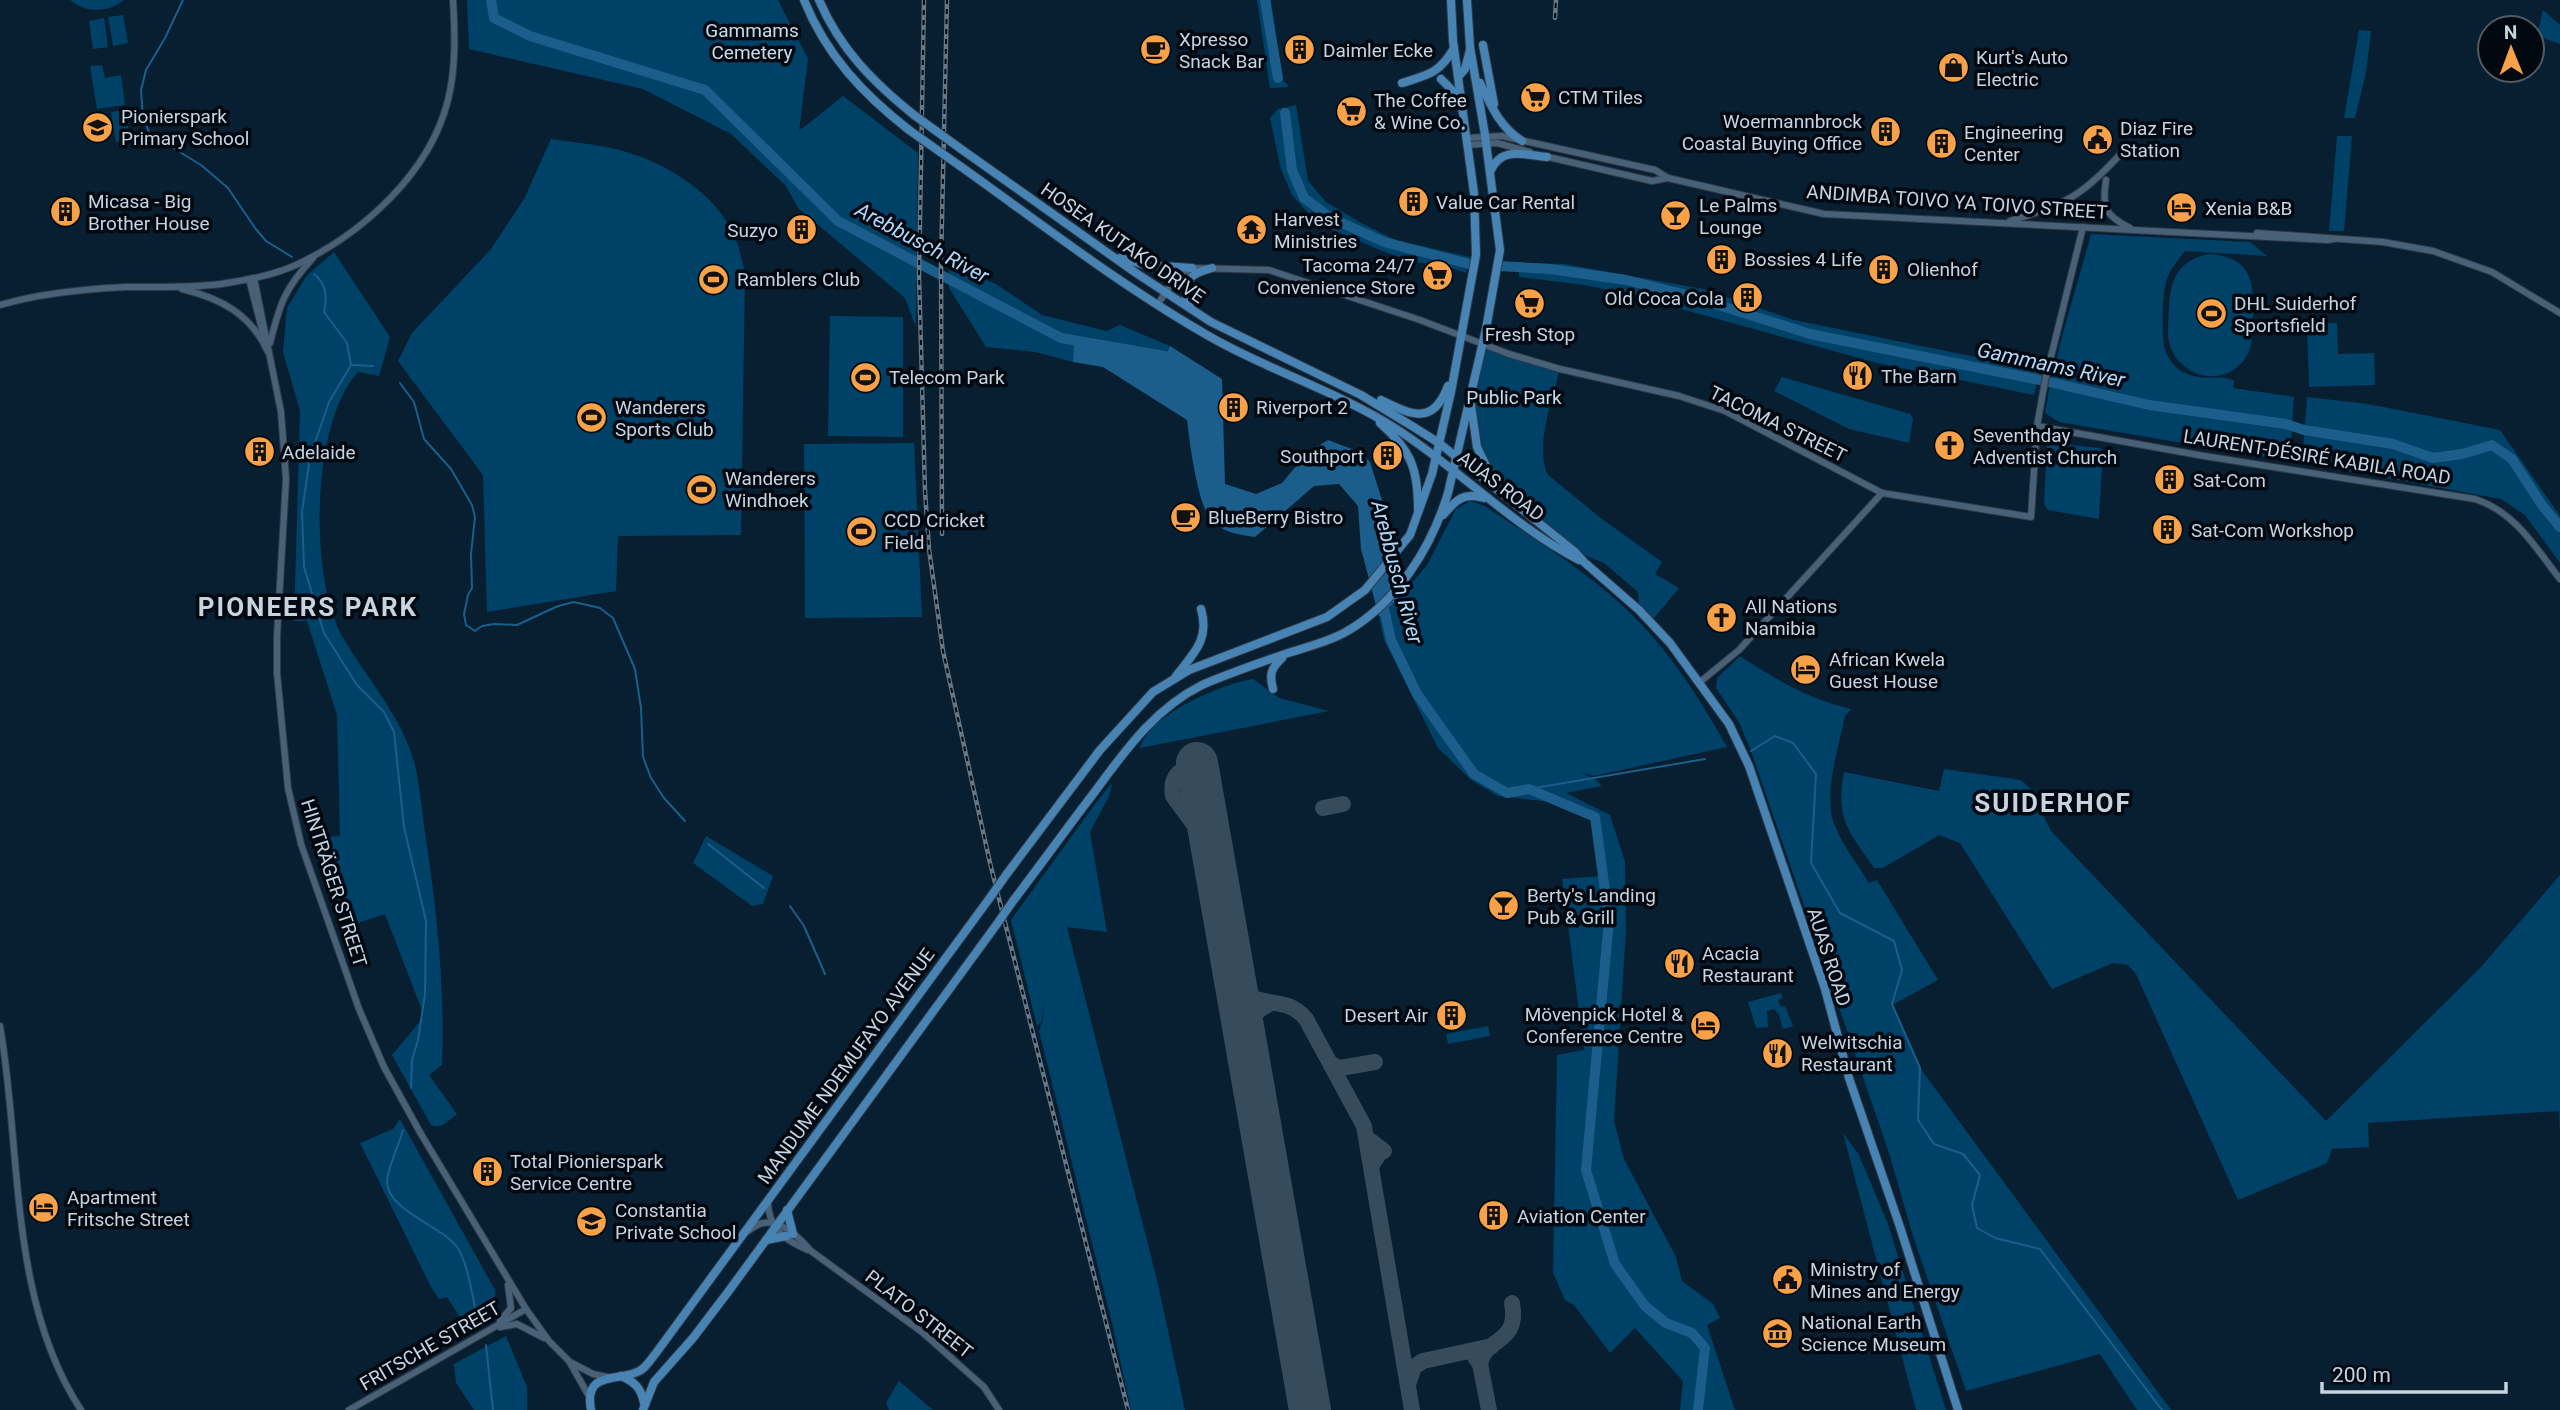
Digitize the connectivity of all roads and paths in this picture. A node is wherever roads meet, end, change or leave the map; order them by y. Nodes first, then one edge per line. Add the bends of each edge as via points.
1 (453, 0) edge
2 (804, 0) edge
3 (819, 0) edge
4 (1451, 0) edge
5 (1467, 0) edge
6 (1483, 45) dead end
7 (1470, 47) junction
8 (1454, 48) junction
9 (1476, 74) junction
10 (1459, 76) junction
11 (1441, 79) dead end
12 (1402, 83) dead end
13 (1461, 99) junction
14 (1496, 114) junction
15 (1486, 139) junction
16 (1467, 141) junction
17 (1522, 141) junction
18 (2124, 150) dead end
19 (1547, 156) junction
20 (1490, 172) junction
21 (1668, 178) junction
22 (2106, 180) dead end
23 (2005, 223) junction
24 (2083, 227) junction
25 (2132, 229) junction
26 (316, 254) junction
27 (1110, 254) junction
28 (1192, 268) junction
29 (1212, 268) junction
30 (252, 279) junction
31 (174, 287) junction
32 (1166, 293) junction
33 (1158, 304) junction
34 (0, 305) edge
35 (2549, 306) junction
36 (2560, 307) edge
37 (1190, 309) junction
38 (2560, 313) edge
39 (1462, 335) junction
40 (1482, 343) junction
41 (269, 345) junction
42 (270, 356) junction
43 (1454, 372) junction
44 (1317, 373) junction
45 (1472, 388) junction
46 (1357, 408) junction
47 (2037, 426) junction
48 (1439, 443) junction
49 (1455, 456) junction
50 (1436, 457) junction
51 (1452, 470) junction
52 (1499, 493) junction
53 (1882, 493) junction
54 (1490, 499) junction
55 (1418, 517) junction
56 (1441, 517) junction
57 (1584, 562) junction
58 (2560, 579) edge
59 (1201, 609) dead end
60 (1287, 654) junction
61 (1174, 678) junction
62 (1700, 682) junction
63 (1273, 689) dead end
64 (0, 1026) edge
65 (768, 1199) junction
66 (787, 1210) junction
67 (774, 1225) junction
68 (744, 1233) junction
69 (789, 1235) junction
70 (766, 1240) junction
71 (506, 1276) junction
72 (526, 1309) junction
73 (482, 1335) junction
74 (549, 1341) junction
75 (569, 1361) junction
76 (621, 1376) junction
77 (607, 1377) junction
78 (590, 1398) junction
79 (644, 1406) edge
80 (80, 1410) edge
81 (349, 1410) edge
82 (591, 1410) edge
83 (999, 1410) edge
84 (1958, 1410) edge

1 - 26 street via 454,62 448,100 428,149 394,193
2 - 33 main road, HOSEA KUTAKO DRIVE, bridge via 841,67 874,102
3 - 27 main road, HOSEA KUTAKO DRIVE, bridge via 838,38 879,87
4 - 8 main road
5 - 7 main road
6 - 14 main road
7 - 9 main road
7 - 10 main road
8 - 10 main road
8 - 12 main road via 1438,70
9 - 14 main road
9 - 15 main road
10 - 13 main road
11 - 13 main road
13 - 16 main road
14 - 17 main road
15 - 16 street, ANDIMBA TOIVO YA TOIVO STREET
15 - 17 street, ANDIMBA TOIVO YA TOIVO STREET
15 - 19 street, ANDIMBA TOIVO YA TOIVO STREET
15 - 20 main road
16 - 39 main road via 1476,255
17 - 21 street, ANDIMBA TOIVO YA TOIVO STREET via 1655,170
18 - 23 street via 2084,191 2049,209
19 - 20 main road via 1506,154
19 - 21 street, ANDIMBA TOIVO YA TOIVO STREET via 1652,181
20 - 40 main road via 1500,250
21 - 23 street, ANDIMBA TOIVO YA TOIVO STREET via 1824,214
22 - 25 street via 2107,212
23 - 24 street, ANDIMBA TOIVO YA TOIVO STREET
24 - 25 street, ANDIMBA TOIVO YA TOIVO STREET
24 - 47 street via 2048,362
25 - 35 street, ANDIMBA TOIVO YA TOIVO STREET via 2398,244 2454,257 2492,272
26 - 30 street
26 - 41 street via 286,291
27 - 28 main road via 1145,265
27 - 32 main road, HOSEA KUTAKO DRIVE
28 - 29 street, TACOMA STREET
28 - 32 street via 1175,278
29 - 37 main road via 1194,274 1185,286
29 - 39 street, TACOMA STREET via 1269,270
30 - 31 street
30 - 41 street, HINTRÄGER STREET
30 - 42 street, HINTRÄGER STREET
31 - 34 street via 62,292
31 - 42 street via 236,310
32 - 33 street
32 - 37 main road, HOSEA KUTAKO DRIVE
33 - 46 main road, HOSEA KUTAKO DRIVE via 1213,338
35 - 36 street
35 - 38 street, ANDIMBA TOIVO YA TOIVO STREET
37 - 44 main road, HOSEA KUTAKO DRIVE via 1237,337
39 - 40 street, TACOMA STREET
39 - 43 main road
40 - 45 main road
40 - 53 street, TACOMA STREET via 1560,369 1725,411
41 - 42 street, HINTRÄGER STREET
42 - 71 street, HINTRÄGER STREET via 281,412 286,479 276,673 296,827 359,1009 384,1067
43 - 44 main road via 1442,402 1432,411 1416,414
43 - 48 main road
44 - 48 main road, HOSEA KUTAKO DRIVE via 1382,406
45 - 49 main road
45 - 52 main road via 1477,447
46 - 50 main road, HOSEA KUTAKO DRIVE
46 - 55 main road via 1403,444 1415,468
47 - 53 street, TACOMA STREET via 2031,517
47 - 58 street, LAURENT-DÉSIRÉ KABILA ROAD via 2475,499 2517,523
48 - 49 main road, HOSEA KUTAKO DRIVE
48 - 50 main road
49 - 51 main road
49 - 52 main road, AUAS ROAD
50 - 51 main road, AUAS ROAD
50 - 55 main road
51 - 54 main road, AUAS ROAD
51 - 56 main road
52 - 57 main road, AUAS ROAD
53 - 62 street via 1739,650
54 - 56 main road via 1459,498
54 - 57 main road, AUAS ROAD
55 - 61 main road via 1410,535 1365,590 1318,622
56 - 60 main road via 1398,588 1373,612 1346,632
57 - 62 main road, AUAS ROAD via 1651,622
59 - 61 main road via 1205,625 1200,642
60 - 63 main road via 1272,670
60 - 66 main road, MANDUME NDEMUFAYO AVENUE, bridge via 1202,685 1164,709 1141,731
61 - 65 main road, MANDUME NDEMUFAYO AVENUE, bridge via 1153,692 1114,734
62 - 84 main road, AUAS ROAD via 1729,724 1767,814
64 - 80 street via 21,1226 39,1313
65 - 67 street
65 - 68 main road, MANDUME NDEMUFAYO AVENUE
66 - 67 main road, MANDUME NDEMUFAYO AVENUE
66 - 69 main road
67 - 68 street via 762,1223
67 - 69 street, PLATO STREET
67 - 70 main road, MANDUME NDEMUFAYO AVENUE
68 - 76 main road, MANDUME NDEMUFAYO AVENUE via 646,1365
69 - 70 main road
69 - 83 street, PLATO STREET via 922,1332 984,1387
70 - 79 main road, MANDUME NDEMUFAYO AVENUE via 654,1382
71 - 72 street, HINTRÄGER STREET
71 - 73 street via 510,1312
72 - 73 street, FRITSCHE STREET
72 - 74 street, HINTRÄGER STREET
73 - 74 street via 513,1324
73 - 81 street, FRITSCHE STREET
74 - 75 street, HINTRÄGER STREET
75 - 77 street, HINTRÄGER STREET
75 - 78 street, HINTRÄGER STREET
76 - 77 main road, MANDUME NDEMUFAYO AVENUE
76 - 79 main road, MANDUME NDEMUFAYO AVENUE via 641,1390
77 - 78 main road via 596,1385
78 - 82 main road

